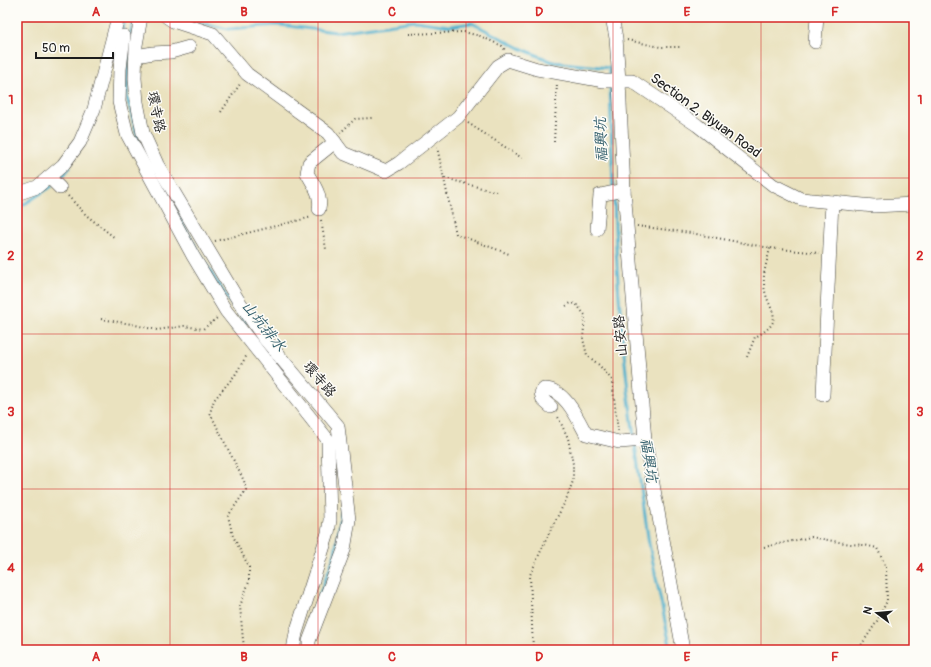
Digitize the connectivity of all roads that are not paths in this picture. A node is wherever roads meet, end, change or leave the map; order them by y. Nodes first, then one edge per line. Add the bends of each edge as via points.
1 (140, 17) edge
2 (167, 17) edge
3 (612, 17) edge
4 (817, 17) edge
5 (120, 27) edge
6 (815, 42) dead end
7 (189, 47) dead end
8 (136, 51) junction
9 (619, 81) junction
10 (335, 142) junction
11 (49, 177) junction
12 (60, 188) road end
13 (624, 190) junction
14 (17, 194) edge
15 (832, 202) junction
16 (914, 204) edge
17 (319, 209) road end
18 (597, 229) dead end
19 (198, 252) junction
20 (231, 305) junction
21 (259, 341) junction
22 (823, 395) dead end
23 (551, 407) road end
24 (645, 440) junction
25 (341, 520) junction
26 (293, 650) edge
27 (309, 650) edge
28 (683, 650) edge

1 - 8 street, 環寺路
2 - 10 street via 213,34 247,74 328,134
3 - 9 street, 山安路
4 - 6 street
5 - 8 street
5 - 11 street via 94,109 80,142 63,165
5 - 19 street, 環寺路 via 119,102 127,134
7 - 8 street via 171,52
8 - 19 street, 環寺路 via 135,78 143,133
9 - 10 street, Section 2, Biyuan Road via 604,81 537,69 508,60 498,66 458,117 386,172 342,153
9 - 13 street, 山安路
9 - 15 street, Section 2, Biyuan Road via 632,81 653,94 773,185 801,199
10 - 17 street via 309,163 307,173 318,191
11 - 12 street
11 - 14 street via 37,187
13 - 18 street via 600,195
13 - 24 street, 山安路
15 - 16 street, Section 2, Biyuan Road via 874,206
15 - 22 street
19 - 20 street, 環寺路
19 - 20 street, 環寺路
20 - 21 street, 環寺路
21 - 25 street, 環寺路 via 328,440
21 - 25 street, 環寺路 via 338,426
23 - 24 street via 543,400 541,393 544,389 549,388 571,406 586,434 619,442
24 - 28 street, 山安路
25 - 26 street, 環寺路 via 328,533
25 - 27 street, 環寺路 via 344,550 309,641

